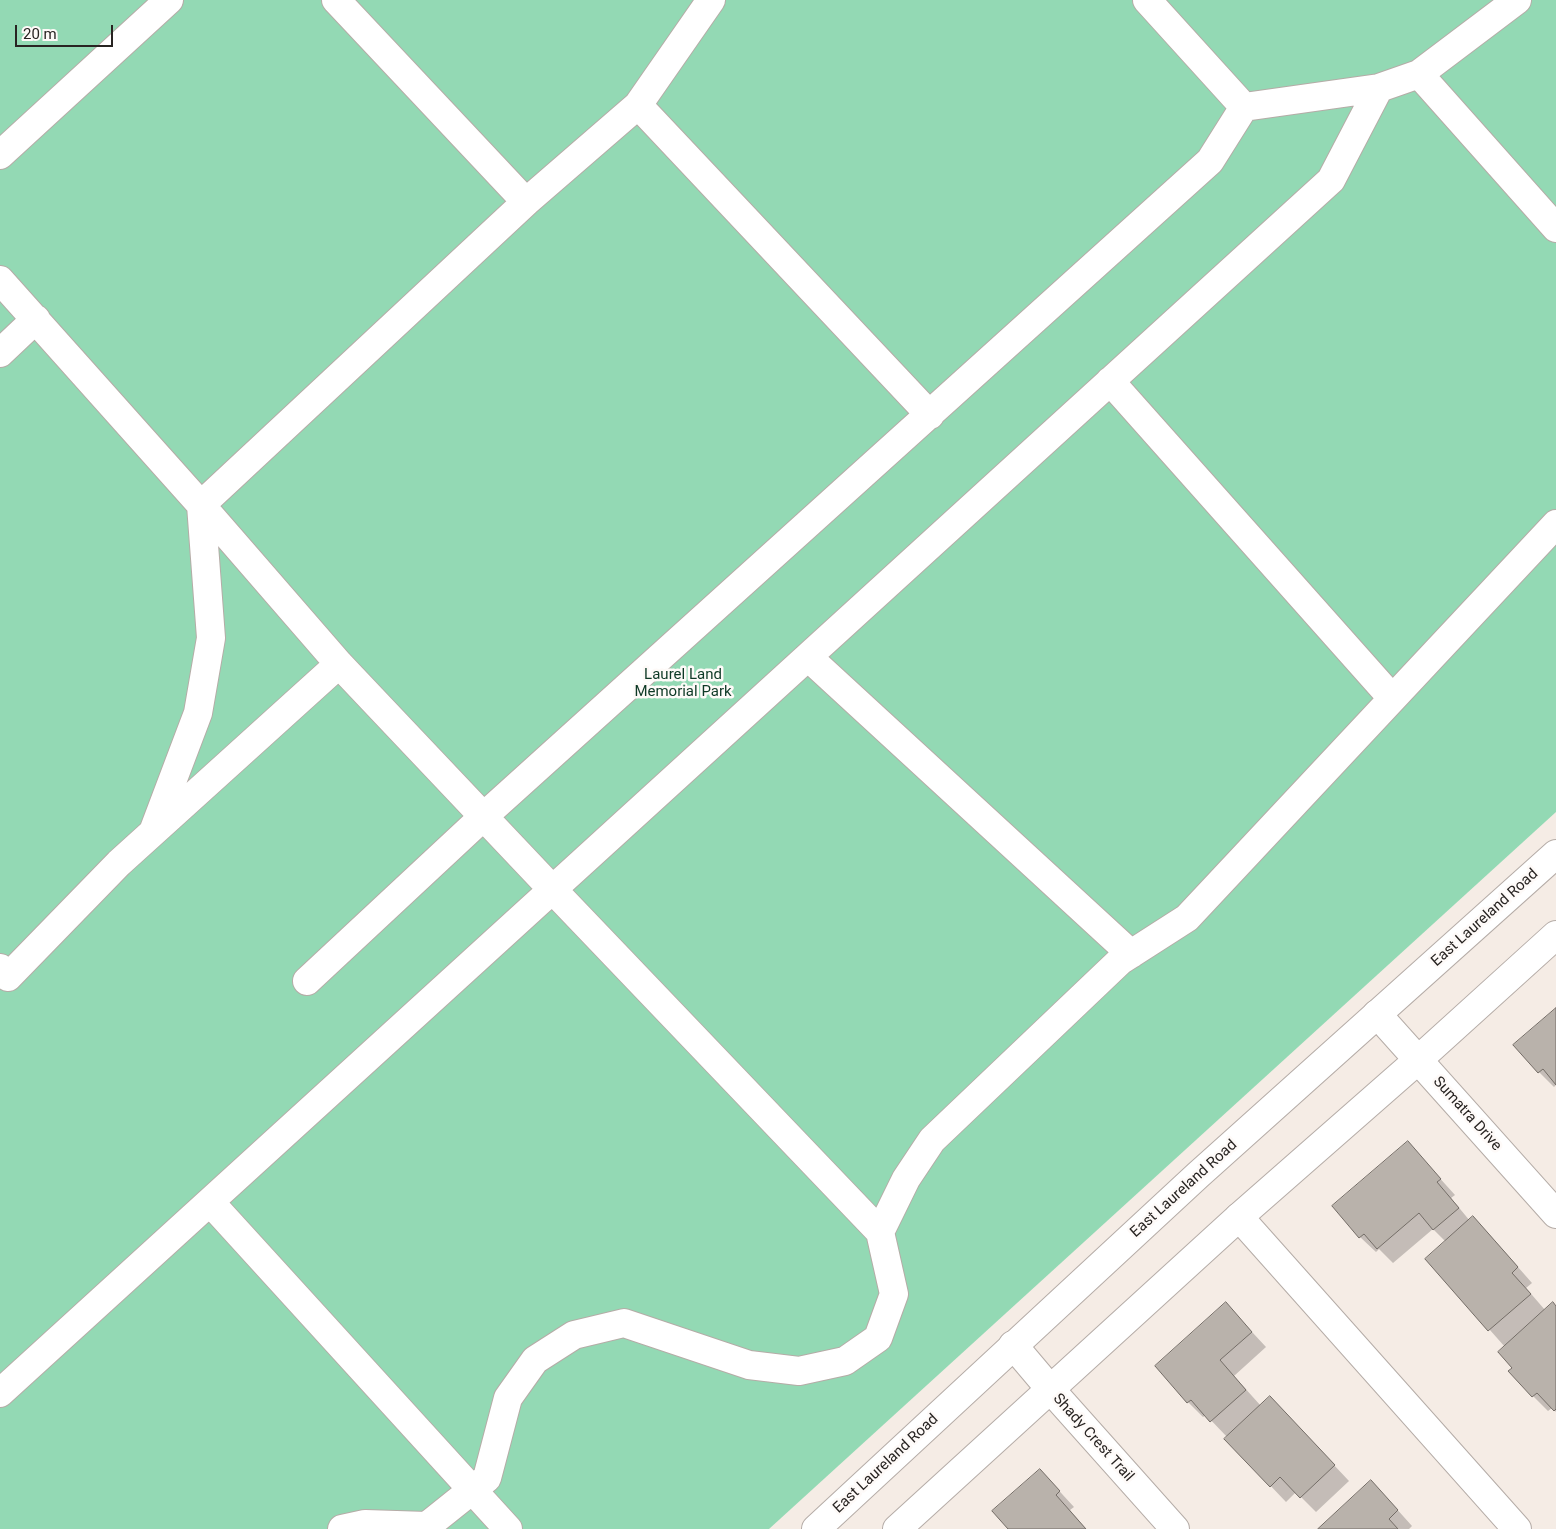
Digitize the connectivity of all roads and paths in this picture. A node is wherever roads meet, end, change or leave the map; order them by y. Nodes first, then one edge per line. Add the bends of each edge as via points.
1 (169, 0) edge
2 (336, 0) edge
3 (711, 0) edge
4 (1148, 0) edge
5 (1517, 0) edge
6 (1419, 74) junction
7 (1380, 88) junction
8 (638, 105) junction
9 (1244, 107) junction
10 (0, 155) edge
11 (526, 202) junction
12 (1556, 228) edge
13 (0, 280) edge
14 (36, 320) junction
15 (0, 353) edge
16 (1110, 381) junction
17 (930, 414) junction
18 (201, 505) junction
19 (1556, 524) edge
20 (808, 657) junction
21 (339, 664) junction
22 (1392, 698) junction
23 (484, 817) junction
24 (153, 832) junction
25 (1556, 854) edge
26 (552, 890) junction
27 (1556, 935) edge
28 (1131, 954) junction
29 (3, 977) edge
30 (307, 981) dead end
31 (1377, 1014) junction
32 (1418, 1060) junction
33 (210, 1202) junction
34 (1556, 1214) edge
35 (1239, 1217) junction
36 (880, 1232) junction
37 (1013, 1345) junction
38 (1051, 1390) junction
39 (0, 1393) edge
40 (472, 1490) junction
41 (342, 1529) edge
42 (508, 1529) edge
43 (816, 1529) edge
44 (898, 1529) edge
45 (1175, 1529) edge
46 (1517, 1529) edge

1 - 10 main road
2 - 11 main road
3 - 8 main road
4 - 9 main road
5 - 6 main road
6 - 7 main road
6 - 12 main road
7 - 9 main road
7 - 16 main road via 1331,180
8 - 11 main road
8 - 17 main road
9 - 17 main road via 1210,162
11 - 18 main road
13 - 14 main road
14 - 15 main road
14 - 18 main road
16 - 20 main road
16 - 22 main road
17 - 23 main road
18 - 21 main road
18 - 24 main road via 211,638 198,714
19 - 22 main road
20 - 26 main road
20 - 28 main road
21 - 23 main road
21 - 24 main road
22 - 28 main road via 1187,918
23 - 26 main road
23 - 30 main road
24 - 29 main road
25 - 31 main road, East Laureland Road
26 - 33 main road
26 - 36 main road
27 - 32 main road
28 - 36 main road via 932,1140 906,1179
31 - 32 main road, Sumatra Drive
31 - 37 main road, East Laureland Road
32 - 34 main road, Sumatra Drive
32 - 35 main road
33 - 39 main road
33 - 40 main road
35 - 38 main road
35 - 46 main road
36 - 40 main road via 894,1294 878,1338 845,1360 799,1371 748,1364 624,1323 574,1336 535,1360 508,1398 487,1478
37 - 38 main road, Shady Crest Trail
37 - 43 main road, East Laureland Road
38 - 44 main road
38 - 45 main road, Shady Crest Trail
40 - 41 main road via 427,1526 365,1524
40 - 42 main road

